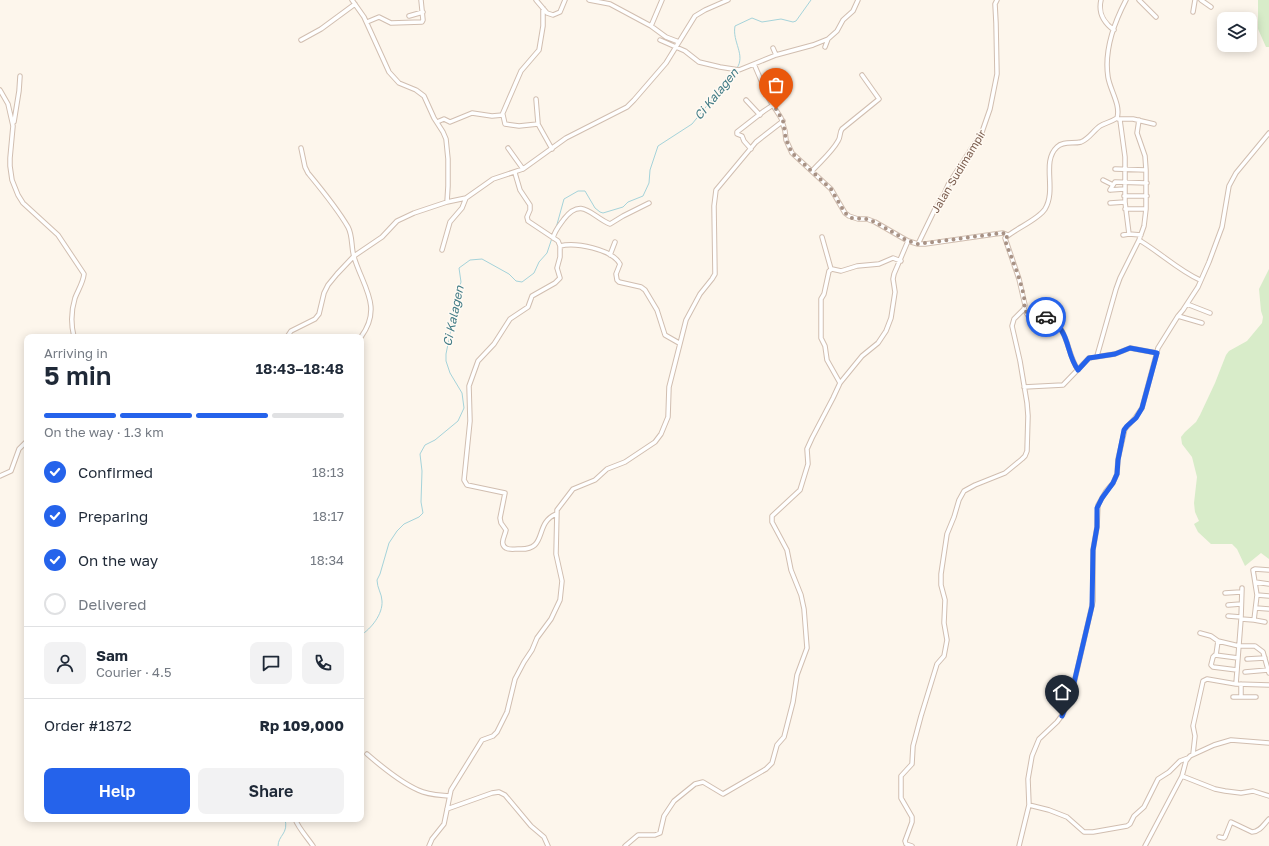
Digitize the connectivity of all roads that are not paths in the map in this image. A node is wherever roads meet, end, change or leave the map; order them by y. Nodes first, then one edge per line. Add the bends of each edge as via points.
1 (421, 0) edge
2 (536, 0) edge
3 (565, 0) edge
4 (589, 0) edge
5 (662, 0) edge
6 (728, 0) edge
7 (858, 0) edge
8 (997, 0) edge
9 (1101, 0) edge
10 (1126, 0) edge
11 (1195, 0) edge
12 (1201, 0) edge
13 (354, 1) edge
14 (1140, 1) edge
15 (1207, 2) edge
16 (1211, 7) dead end
17 (543, 8) junction
18 (422, 12) junction
19 (1193, 12) dead end
20 (409, 16) dead end
21 (1156, 17) dead end
22 (366, 22) junction
23 (651, 26) junction
24 (1114, 30) junction
25 (828, 39) junction
26 (301, 40) dead end
27 (660, 40) dead end
28 (679, 42) junction
29 (676, 47) junction
30 (825, 47) dead end
31 (773, 48) dead end
32 (776, 55) junction
33 (754, 64) junction
34 (862, 75) dead end
35 (20, 76) dead end
36 (0, 90) edge
37 (536, 99) dead end
38 (746, 100) dead end
39 (773, 105) junction
40 (502, 115) junction
41 (760, 115) junction
42 (1118, 119) junction
43 (1139, 120) junction
44 (783, 121) junction
45 (437, 122) junction
46 (538, 123) junction
47 (1154, 124) dead end
48 (13, 126) junction
49 (1269, 133) edge
50 (301, 148) dead end
51 (508, 148) dead end
52 (552, 149) junction
53 (750, 149) junction
54 (523, 169) junction
55 (1115, 169) dead end
56 (1125, 170) junction
57 (1146, 170) junction
58 (812, 171) junction
59 (515, 173) junction
60 (1103, 180) dead end
61 (1125, 183) junction
62 (1147, 183) junction
63 (1113, 185) junction
64 (1124, 189) junction
65 (1124, 196) junction
66 (1146, 196) junction
67 (466, 198) junction
68 (447, 202) junction
69 (1125, 202) junction
70 (649, 203) dead end
71 (1110, 203) dead end
72 (1125, 208) junction
73 (1146, 209) junction
74 (1129, 234) junction
75 (1008, 235) junction
76 (1122, 235) dead end
77 (1141, 235) junction
78 (552, 237) junction
79 (822, 238) dead end
80 (1140, 240) junction
81 (908, 241) junction
82 (615, 242) dead end
83 (918, 244) junction
84 (560, 246) junction
85 (442, 250) dead end
86 (610, 255) junction
87 (354, 256) junction
88 (901, 261) junction
89 (831, 269) junction
90 (1200, 280) junction
91 (1187, 304) junction
92 (1024, 309) junction
93 (1210, 313) dead end
94 (1178, 316) junction
95 (1202, 323) dead end
96 (73, 334) edge
97 (289, 334) edge
98 (363, 334) edge
99 (679, 342) junction
100 (1157, 353) junction
101 (1097, 356) junction
102 (1078, 370) junction
103 (840, 383) junction
104 (1024, 387) junction
105 (24, 444) edge
106 (0, 476) edge
107 (556, 514) junction
108 (1269, 570) edge
109 (1255, 582) junction
110 (1269, 584) edge
111 (1225, 593) dead end
112 (1257, 595) junction
113 (1269, 596) edge
114 (1241, 604) junction
115 (1228, 605) dead end
116 (1256, 608) junction
117 (1269, 609) edge
118 (1228, 616) dead end
119 (1241, 618) junction
120 (1254, 620) junction
121 (1265, 622) dead end
122 (1200, 633) dead end
123 (1218, 641) junction
124 (1239, 646) junction
125 (1216, 655) junction
126 (1238, 658) junction
127 (1265, 658) junction
128 (1246, 659) dead end
129 (1237, 670) junction
130 (1269, 671) edge
131 (1245, 672) dead end
132 (1236, 684) junction
133 (1241, 684) junction
134 (1269, 685) edge
135 (1233, 697) dead end
136 (1241, 697) junction
137 (1256, 697) dead end
138 (1269, 743) edge
139 (367, 754) dead end
140 (1193, 754) junction
141 (1188, 758) junction
142 (1182, 776) junction
143 (449, 796) junction
144 (1269, 796) edge
145 (1029, 805) junction
146 (447, 809) junction
147 (1269, 819) edge
148 (296, 822) edge
149 (1219, 837) dead end
150 (313, 846) edge
151 (429, 846) edge
152 (548, 846) edge
153 (625, 846) edge
154 (912, 846) edge
155 (1019, 846) edge
156 (1145, 846) edge

1 - 18 street
2 - 17 street
3 - 17 street via 561,10 556,14 550,14
4 - 23 street via 610,4
5 - 23 street
6 - 28 street via 699,12
7 - 25 street via 853,11
8 - 83 street, Jalan Sudimampir via 997,74 990,109 982,132 948,185
9 - 24 street via 1101,15
10 - 24 street
11 - 19 street
12 - 15 street
13 - 22 street
13 - 26 street via 318,32
14 - 21 street
15 - 16 street
17 - 40 street via 539,50 521,71
18 - 20 street
18 - 22 street via 421,22 391,23 379,16
22 - 45 street via 392,76 399,83 421,93
23 - 28 street via 666,37
24 - 42 street via 1107,64
25 - 30 street
25 - 32 street
27 - 29 street
28 - 29 street
29 - 33 street via 699,62 720,67 736,70
29 - 52 street via 666,63 627,107 580,130
31 - 32 street
32 - 33 street
33 - 39 street
34 - 58 street via 879,98 842,129 837,144
35 - 48 street
36 - 48 street via 8,104
37 - 46 street
38 - 41 street
39 - 41 street
39 - 44 street
40 - 45 street via 472,113 450,122 443,119
40 - 46 street via 505,124 520,126
41 - 53 street via 737,133
42 - 43 street
42 - 56 street
42 - 75 street via 1101,126 1081,141 1064,143 1057,147 1050,162 1051,194 1045,209
43 - 47 street
43 - 57 street via 1137,133 1145,156
44 - 53 street
44 - 58 street via 788,146
45 - 68 street via 443,132 447,148
46 - 52 street
48 - 96 street via 10,166 18,195 23,203 58,235 84,274 84,280 74,300
49 - 90 street via 1232,180 1222,228
50 - 87 street via 308,173 349,230
51 - 54 street
52 - 54 street
53 - 99 street via 716,190 715,274 689,312
54 - 59 street
55 - 56 street
56 - 57 street
56 - 61 street
57 - 62 street
58 - 81 street via 831,189 849,216 875,222
59 - 67 street via 494,180
59 - 78 street via 520,190 530,205 527,220
60 - 63 street
61 - 62 street
61 - 63 street via 1115,182
61 - 64 street
62 - 66 street
63 - 64 street via 1110,190
64 - 65 street
65 - 66 street
65 - 69 street
66 - 73 street
67 - 68 street
67 - 85 street via 462,208 450,222
68 - 87 street via 403,218 382,237
69 - 71 street
69 - 72 street
70 - 78 street via 610,224 586,209 578,209 565,217
72 - 73 street
72 - 74 street
73 - 77 street
74 - 76 street
74 - 77 street
75 - 83 street via 1003,233
75 - 92 street via 1005,240 1023,293
77 - 80 street
78 - 84 street
79 - 89 street
80 - 90 street
80 - 101 street via 1120,278
81 - 83 street
81 - 88 street
82 - 86 street
84 - 86 street via 597,249
84 - 107 street via 557,268 560,278 532,296 528,307 510,319 494,344 478,361 469,386 470,421 464,480 467,485 505,493 500,518 506,530 503,545 506,548 531,549 548,519
86 - 99 street via 620,264 616,274 617,280 645,290 657,310 665,335
87 - 97 street via 328,285 315,319
87 - 98 street via 371,306 371,319
88 - 89 street via 893,258 879,264 857,266 841,271
88 - 103 street via 894,274 895,292 886,331
89 - 103 street via 828,271 821,299 822,338 827,360
90 - 91 street
91 - 93 street
91 - 94 street
92 - 102 street via 1029,316 1046,317 1054,321 1067,340 1074,365
92 - 104 street via 1012,323
94 - 95 street
94 - 100 street
99 - 107 street via 669,387 668,417 659,437 625,462 607,469 595,480 573,489 558,507
100 - 101 street via 1130,348 1115,354
100 - 145 street via 1142,408 1124,430 1117,474 1097,508 1091,610 1074,684 1063,714 1039,738 1032,756 1028,780
101 - 102 street via 1087,360
102 - 104 street via 1063,385
103 - 153 street via 807,449 808,464 802,486 797,494 773,514 772,518 773,525 787,550 800,593 806,630 806,651 797,675 784,738 778,745 772,763 766,769 723,794 703,782 698,783 674,801 664,816 660,833 638,835
104 - 154 street via 1028,416 1028,447 1025,456 1005,473 964,491 947,534 941,574 947,640 944,656 937,664 921,716 913,746 912,764 900,778 901,798 912,817 905,841
105 - 106 street via 19,449 11,471
107 - 143 street via 556,554 562,581 560,600 515,680 507,712 497,732 482,740
108 - 109 street via 1254,570
109 - 110 street
109 - 112 street
111 - 114 street via 1242,590
112 - 113 street
112 - 116 street
114 - 115 street
114 - 119 street
116 - 117 street
116 - 120 street
118 - 119 street
119 - 120 street
119 - 124 street
120 - 121 street
122 - 123 street
123 - 124 street
123 - 125 street
124 - 126 street
124 - 127 street via 1254,645 1262,651
125 - 126 street
125 - 129 street via 1213,657 1212,667
126 - 129 street
127 - 128 street
127 - 130 street
129 - 132 street
130 - 131 street
132 - 133 street
132 - 140 street via 1207,679 1203,681 1193,726
133 - 134 street
133 - 136 street
135 - 136 street
136 - 137 street
138 - 140 street via 1232,740
139 - 143 street via 418,790
140 - 141 street
141 - 142 street
141 - 145 street via 1180,761 1158,779 1144,807 1127,826 1084,832 1067,817
142 - 144 street via 1225,792 1253,791
142 - 156 street
143 - 146 street
145 - 155 street
146 - 151 street via 444,824 432,838
146 - 152 street via 492,793 502,793 531,826 543,835
147 - 149 street via 1255,832 1232,822 1225,837
148 - 150 street

